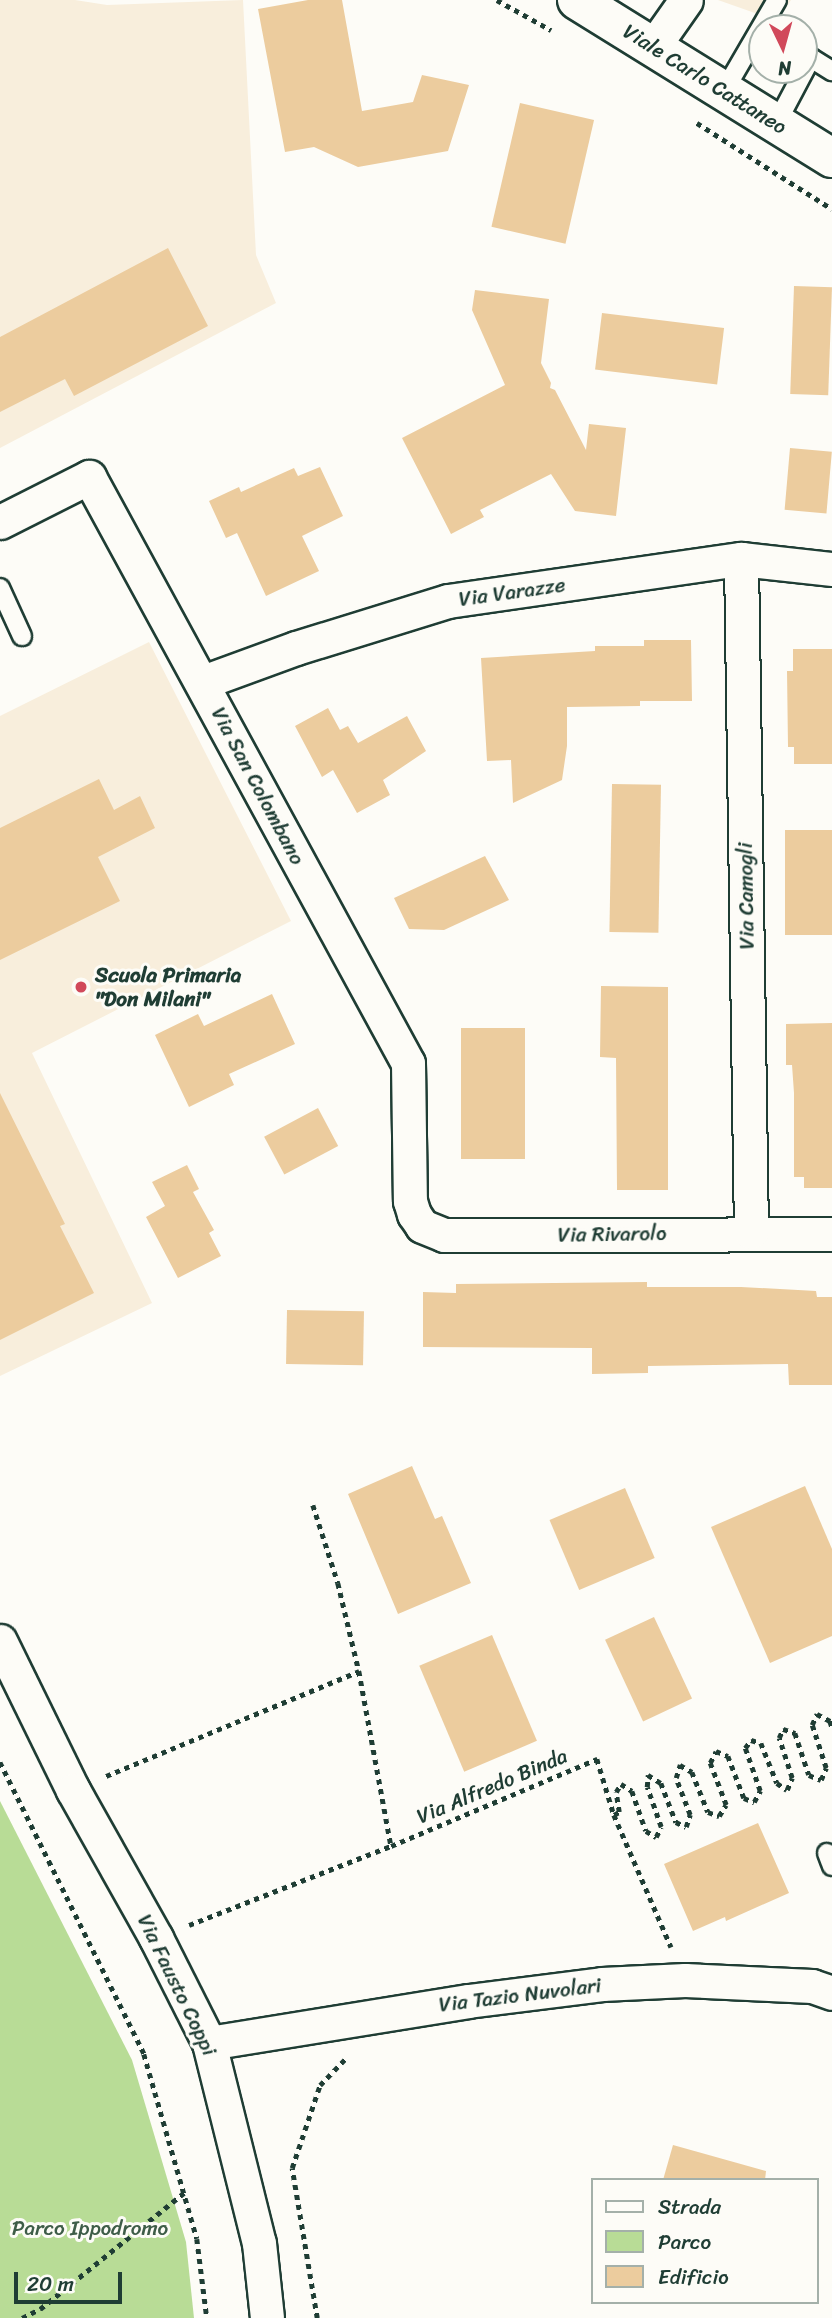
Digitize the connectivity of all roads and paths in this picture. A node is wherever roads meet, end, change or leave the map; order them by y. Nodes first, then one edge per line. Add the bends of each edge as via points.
1 (577, 0) edge
2 (686, 0) edge
3 (777, 0) edge
4 (653, 47) junction
5 (832, 71) edge
6 (724, 91) junction
7 (776, 124) junction
8 (832, 158) edge
9 (0, 522) edge
10 (741, 559) junction
11 (832, 569) edge
12 (0, 588) edge
13 (22, 636) dead end
14 (203, 682) junction
15 (410, 1201) joint
16 (751, 1232) junction
17 (832, 1234) edge
18 (313, 1505) dead end
19 (0, 1641) edge
20 (359, 1671) junction
21 (832, 1727) edge
22 (0, 1762) edge
23 (73, 1790) junction
24 (614, 1815) junction
25 (391, 1846) junction
26 (156, 1938) junction
27 (685, 1980) junction
28 (832, 1993) edge
29 (209, 2043) junction
30 (357, 2053) dead end
31 (184, 2193) junction
32 (22, 2318) edge
33 (207, 2318) edge
34 (267, 2318) edge
35 (317, 2318) edge

1 - 4 main road, Viale Carlo Cattaneo
2 - 4 street
3 - 6 lane
4 - 6 main road, Viale Carlo Cattaneo
5 - 7 lane via 811,58
6 - 7 main road, Viale Carlo Cattaneo
7 - 8 main road, Viale Carlo Cattaneo
9 - 14 street, Via San Colombano via 89,477
10 - 11 street, Via Varazze
10 - 14 street, Via Varazze via 448,601
10 - 16 street, Via Camogli
12 - 13 lane
14 - 15 street, Via San Colombano via 408,1063
15 - 16 street, Via Rivarolo via 422,1226 444,1235
16 - 17 street, Via Rivarolo
18 - 20 path
19 - 23 street, Via Fausto Coppi
20 - 23 path
20 - 25 path
21 - 24 path via 817,1714 812,1725 827,1768 821,1780 809,1775 795,1733 783,1729 779,1738 792,1778 787,1790 777,1783 761,1743 751,1740 745,1748 760,1791 754,1802 744,1798 728,1756 716,1751 710,1763 726,1805 719,1816 708,1812 692,1772 680,1765 676,1777 691,1815 686,1827 676,1822 661,1783 648,1774 647,1787 661,1827 656,1837 646,1830 632,1791 621,1784 616,1792 619,1812
22 - 31 path via 144,2054
23 - 26 street, Via Fausto Coppi
24 - 25 path, Via Alfredo Binda via 597,1759
24 - 27 path
25 - 26 path
26 - 29 street, Via Fausto Coppi
27 - 28 street, Via Tazio Nuvolari via 812,1986
27 - 29 street, Via Tazio Nuvolari via 602,1984 468,2001
29 - 34 street, Via Fausto Coppi via 259,2243
30 - 35 path via 344,2059 320,2085 292,2168
31 - 32 path via 40,2309
31 - 33 path via 197,2239

